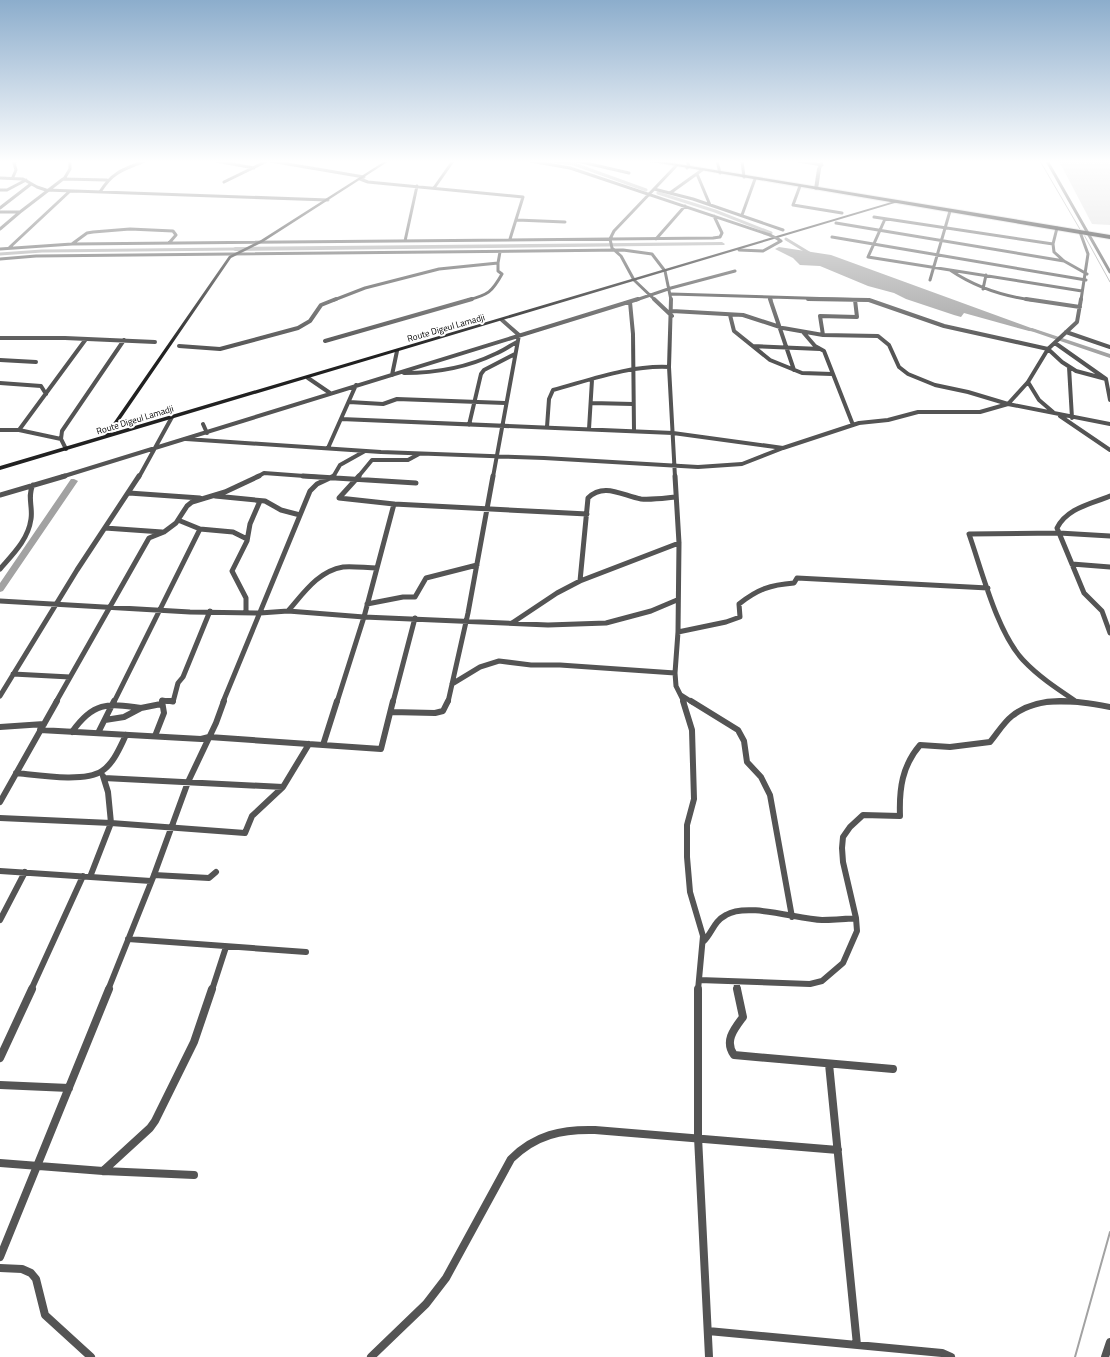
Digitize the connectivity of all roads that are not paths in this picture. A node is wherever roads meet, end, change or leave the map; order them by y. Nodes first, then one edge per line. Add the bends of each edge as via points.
1 (35, 224) edge
2 (288, 224) edge
3 (409, 224) edge
4 (515, 224) edge
5 (620, 224) edge
6 (668, 224) edge
7 (718, 224) edge
8 (736, 224) edge
9 (763, 224) edge
10 (809, 224) edge
11 (823, 224) edge
12 (843, 224) edge
13 (882, 224) edge
14 (921, 224) edge
15 (947, 224) edge
16 (1034, 224) edge
17 (1081, 224) edge
18 (767, 226) junction
19 (946, 228) junction
20 (1057, 228) junction
21 (782, 230) dead end
22 (754, 231) junction
23 (879, 231) junction
24 (1080, 232) junction
25 (1090, 234) junction
26 (832, 237) dead end
27 (1110, 237) edge
28 (656, 238) junction
29 (510, 240) junction
30 (405, 241) junction
31 (942, 241) junction
32 (169, 243) junction
33 (258, 243) junction
34 (611, 243) junction
35 (873, 243) junction
36 (72, 244) junction
37 (1053, 244) junction
38 (0, 248) edge
39 (10, 248) junction
40 (614, 250) junction
41 (739, 250) junction
42 (500, 252) junction
43 (236, 254) junction
44 (939, 254) junction
45 (0, 258) edge
46 (1064, 261) junction
47 (498, 263) junction
48 (935, 267) junction
49 (950, 269) junction
50 (664, 270) junction
51 (735, 271) dead end
52 (1110, 272) edge
53 (1087, 274) junction
54 (986, 275) junction
55 (634, 278) junction
56 (930, 280) dead end
57 (1086, 280) junction
58 (983, 289) junction
59 (671, 291) junction
60 (1082, 291) junction
61 (650, 296) junction
62 (770, 298) junction
63 (854, 300) junction
64 (630, 302) junction
65 (1080, 307) junction
66 (672, 313) junction
67 (730, 315) junction
68 (502, 320) junction
69 (783, 328) junction
70 (803, 332) junction
71 (1066, 332) junction
72 (822, 334) junction
73 (519, 335) junction
74 (0, 338) edge
75 (86, 339) junction
76 (124, 340) junction
77 (325, 341) dead end
78 (155, 342) dead end
79 (517, 342) junction
80 (1055, 343) junction
81 (179, 346) dead end
82 (751, 346) junction
83 (1110, 346) edge
84 (788, 348) junction
85 (820, 349) junction
86 (1048, 349) junction
87 (397, 351) junction
88 (516, 354) junction
89 (0, 360) edge
90 (36, 362) dead end
91 (669, 367) junction
92 (1069, 367) junction
93 (632, 370) junction
94 (794, 370) junction
95 (398, 373) junction
96 (832, 374) junction
97 (392, 375) junction
98 (308, 378) junction
99 (1106, 379) junction
100 (592, 380) junction
101 (1028, 382) junction
102 (0, 383) edge
103 (356, 385) junction
104 (46, 394) junction
105 (330, 394) junction
106 (1110, 400) edge
107 (349, 402) junction
108 (474, 402) junction
109 (505, 403) junction
110 (591, 403) junction
111 (633, 404) junction
112 (1008, 404) junction
113 (1058, 415) junction
114 (172, 417) junction
115 (1072, 418) junction
116 (341, 419) junction
117 (203, 424) dead end
118 (1110, 424) edge
119 (469, 425) junction
120 (853, 425) junction
121 (500, 426) junction
122 (547, 427) junction
123 (589, 429) junction
124 (0, 430) edge
125 (10, 430) junction
126 (19, 430) junction
127 (634, 431) junction
128 (110, 432) junction
129 (0, 433) edge
130 (207, 433) junction
131 (673, 433) junction
132 (106, 437) junction
133 (61, 439) junction
134 (186, 439) junction
135 (65, 447) junction
136 (157, 447) junction
137 (328, 448) junction
138 (784, 448) junction
139 (1110, 450) edge
140 (365, 451) junction
141 (419, 454) junction
142 (496, 456) junction
143 (0, 464) edge
144 (675, 465) junction
145 (0, 468) edge
146 (333, 477) junction
147 (358, 479) junction
148 (416, 483) dead end
149 (33, 485) junction
150 (129, 493) junction
151 (0, 495) edge
152 (210, 496) junction
153 (1110, 496) edge
154 (676, 497) junction
155 (203, 498) junction
156 (260, 501) junction
157 (394, 504) junction
158 (487, 510) junction
159 (587, 514) junction
160 (300, 515) junction
161 (178, 520) junction
162 (104, 528) junction
163 (200, 529) junction
164 (164, 532) junction
165 (1059, 533) junction
166 (1110, 536) edge
167 (247, 539) junction
168 (679, 542) junction
169 (1072, 564) junction
170 (477, 565) junction
171 (1110, 567) edge
172 (377, 568) junction
173 (0, 569) edge
174 (580, 581) junction
175 (988, 588) junction
176 (677, 600) junction
177 (0, 601) edge
178 (57, 604) junction
179 (367, 604) junction
180 (110, 606) junction
181 (161, 608) junction
182 (210, 611) junction
183 (288, 611) junction
184 (246, 612) junction
185 (260, 613) junction
186 (364, 617) junction
187 (415, 618) junction
188 (466, 620) junction
189 (512, 623) junction
190 (678, 632) junction
191 (1110, 634) edge
192 (675, 673) junction
193 (13, 674) junction
194 (70, 677) junction
195 (452, 684) junction
196 (679, 694) junction
197 (0, 696) edge
198 (1074, 700) junction
199 (113, 704) junction
200 (161, 704) junction
201 (1110, 707) edge
202 (141, 708) junction
203 (391, 712) junction
204 (105, 720) junction
205 (44, 724) junction
206 (0, 727) edge
207 (40, 730) junction
208 (72, 732) junction
209 (98, 733) junction
210 (126, 735) junction
211 (155, 736) junction
212 (209, 737) junction
213 (309, 744) junction
214 (324, 745) junction
215 (16, 773) junction
216 (103, 775) junction
217 (188, 782) junction
218 (283, 787) junction
219 (0, 802) edge
220 (0, 818) edge
221 (111, 823) junction
222 (171, 827) junction
223 (0, 871) edge
224 (25, 872) junction
225 (216, 872) dead end
226 (86, 876) junction
227 (152, 878) junction
228 (792, 917) junction
229 (856, 918) junction
230 (0, 920) edge
231 (128, 939) junction
232 (704, 942) junction
233 (226, 947) junction
234 (306, 952) dead end
235 (699, 980) junction
236 (736, 982) junction
237 (0, 1058) edge
238 (829, 1064) junction
239 (893, 1069) dead end
240 (0, 1085) edge
241 (69, 1088) junction
242 (698, 1137) junction
243 (838, 1150) junction
244 (0, 1162) edge
245 (37, 1165) junction
246 (103, 1171) junction
247 (194, 1175) dead end
248 (0, 1257) edge
249 (0, 1268) edge
250 (708, 1331) junction
251 (1110, 1342) edge
252 (857, 1345) junction
253 (90, 1357) edge
254 (371, 1357) edge
255 (709, 1357) edge
256 (951, 1357) edge
257 (1105, 1357) edge

1 - 39 street
2 - 33 main road
3 - 30 street
4 - 29 street
5 - 34 street via 614,231
6 - 28 street
7 - 28 street via 720,237
8 - 22 street
9 - 18 street
10 - 50 main road, Route Digeul Lamadji
11 - 41 main road, Route Digeul Lamadji
12 - 23 street
13 - 23 street
14 - 19 street
15 - 19 street
16 - 20 highway
17 - 25 street
18 - 21 street
18 - 22 street
19 - 31 street
19 - 37 street
20 - 24 highway
20 - 37 street
22 - 41 street, bridge via 781,241 763,251
23 - 31 street
23 - 35 street
24 - 25 highway
24 - 53 street via 1088,254
25 - 27 highway
25 - 52 street
26 - 35 street
28 - 34 street
29 - 30 street
29 - 34 street
30 - 33 street
31 - 44 street
31 - 46 street
32 - 33 street
32 - 36 street
32 - 36 street via 176,235 173,231 130,229 90,232
33 - 43 main road
34 - 40 street
35 - 44 street
35 - 48 street via 868,257
36 - 39 street
37 - 46 street via 1054,252
38 - 39 street
40 - 42 street
40 - 50 street via 652,254
40 - 55 street via 621,256
41 - 50 main road, Route Digeul Lamadji
42 - 43 street
42 - 47 street
43 - 45 street
43 - 128 main road via 230,257
44 - 48 street
44 - 57 street
46 - 53 street
47 - 77 street via 497,270 502,274 494,289 486,294
47 - 81 street via 439,269 365,288 321,305 315,310 310,321 298,328 226,347
48 - 49 street
48 - 56 street
49 - 54 street
49 - 58 street via 963,280
50 - 55 main road, Route Digeul Lamadji
50 - 59 street
51 - 59 street
53 - 57 street
54 - 58 street
54 - 60 street
55 - 61 street
55 - 68 main road, Route Digeul Lamadji
55 - 128 main road, Route Digeul Lamadji
57 - 60 street
58 - 65 street
59 - 61 street
59 - 62 street
59 - 66 street
60 - 65 street
61 - 64 street
61 - 66 street
62 - 63 street
62 - 69 street
63 - 72 street via 857,317 820,316
63 - 86 street via 873,300 944,326
64 - 73 street
64 - 93 street via 633,334
65 - 71 street via 1077,322
66 - 67 street
66 - 91 street
67 - 69 street via 743,316
67 - 82 street via 734,331
68 - 73 street
68 - 87 main road, Route Digeul Lamadji
69 - 70 street
69 - 84 street
70 - 72 street
70 - 85 street
71 - 80 street
71 - 83 street
72 - 112 street via 878,336 889,345 899,367 908,374 940,387
73 - 79 street
73 - 95 street
74 - 75 street
75 - 76 street
75 - 104 street
76 - 78 street
76 - 133 street via 62,431
79 - 88 street
79 - 95 street via 495,355 453,369 422,374
80 - 86 street
80 - 99 street
82 - 84 street
82 - 94 street via 770,360
84 - 85 street
84 - 94 street
85 - 96 street via 824,351
86 - 92 street
86 - 101 street
87 - 97 street
87 - 98 main road, Route Digeul Lamadji
88 - 108 street via 484,370
88 - 109 street
89 - 90 street
91 - 93 street via 651,366
91 - 131 street
92 - 99 street
92 - 115 street
93 - 100 street
93 - 111 street
94 - 96 street via 802,373
95 - 97 street
96 - 120 street
97 - 103 street
98 - 105 street
98 - 114 main road, Route Digeul Lamadji
99 - 106 street
100 - 110 street
100 - 122 street via 551,392
101 - 112 street
101 - 113 street via 1039,400
102 - 104 street via 41,386
103 - 105 street
103 - 107 street
104 - 126 street
105 - 130 street
107 - 108 street via 383,404 399,399
107 - 116 street
108 - 109 street
108 - 119 street
109 - 121 street
110 - 111 street
110 - 123 street
111 - 127 street
112 - 113 street
112 - 120 street via 980,412 912,412 905,416
113 - 115 street
113 - 139 street
114 - 132 main road, Route Digeul Lamadji
114 - 136 street
115 - 118 street
116 - 119 street
116 - 137 street
117 - 130 street
119 - 121 street
120 - 138 street
121 - 122 street
121 - 142 street
122 - 123 street
123 - 127 street
124 - 125 street
125 - 126 street
125 - 129 street
126 - 133 street
127 - 131 street
128 - 132 main road
128 - 135 main road, Route Digeul Lamadji
130 - 134 street
131 - 138 street
131 - 144 street
132 - 135 main road, Route Digeul Lamadji
133 - 135 street
134 - 136 street
134 - 137 street
135 - 143 main road, Route Digeul Lamadji
135 - 145 main road, Route Digeul Lamadji
136 - 149 street
136 - 150 street
137 - 140 street
138 - 144 street via 742,464 713,467
140 - 141 street
140 - 146 street via 340,465
141 - 142 street
141 - 147 street via 408,460 372,460
142 - 144 street
142 - 158 street
144 - 154 street
146 - 147 street
146 - 152 street via 264,473 232,489
146 - 160 street via 313,487
147 - 148 street
147 - 157 street via 339,498
149 - 151 street
149 - 173 street via 29,497 31,519 25,537 20,547
150 - 155 street
150 - 162 street
152 - 155 street
152 - 156 street
153 - 165 street via 1065,516 1058,523
154 - 159 street via 642,499 600,490 588,498
154 - 168 street
155 - 161 street via 187,506
156 - 160 street
156 - 167 street via 250,524
157 - 158 street
157 - 172 street
158 - 159 street
158 - 170 street
159 - 174 street
160 - 185 street
161 - 163 street
161 - 164 street
162 - 164 street
162 - 178 street
163 - 167 street via 234,532
163 - 181 street
164 - 180 street via 148,538
165 - 166 street
165 - 169 street
165 - 175 street via 969,534
167 - 184 street via 232,571 246,598
168 - 174 street
168 - 176 street
169 - 171 street
169 - 191 street via 1084,593 1102,611
170 - 179 street via 426,578 415,597
170 - 188 street
172 - 179 street
172 - 183 street via 340,567 326,572
174 - 189 street
175 - 190 street via 797,578 794,583 759,588 739,604 740,617
175 - 198 street via 1005,636 1023,660 1049,683
176 - 189 street via 651,612 606,623
176 - 190 street
177 - 178 street
178 - 180 street
178 - 193 street
179 - 186 street
180 - 181 street
180 - 194 street
181 - 182 street
181 - 199 street
182 - 184 street
182 - 200 street via 183,677 178,683 173,702 162,700
183 - 185 street
183 - 186 street
184 - 185 street
185 - 212 street
186 - 187 street
186 - 214 street
187 - 188 street
187 - 203 street
188 - 189 street
188 - 195 street
190 - 192 street
192 - 195 street via 499,661 480,667
192 - 196 street
193 - 194 street
193 - 197 street
194 - 205 street
195 - 203 street via 445,708 440,712
196 - 228 street via 732,725 743,737 747,762 759,775 770,794
196 - 232 street via 692,730 694,799 687,825 687,857 690,892
198 - 201 street
198 - 229 street via 1037,702 1012,716 990,742 950,747 920,745 906,764 899,793 900,816 862,815 850,826 844,837 843,862
199 - 202 street
199 - 204 street
199 - 208 street via 100,705 81,717
200 - 202 street
200 - 211 street via 164,713
202 - 204 street via 124,717
203 - 214 street via 381,749
204 - 209 street
205 - 206 street
205 - 207 street
207 - 208 street
207 - 215 street
208 - 209 street
209 - 210 street
210 - 211 street
210 - 216 street
211 - 212 street via 202,739
212 - 213 street
212 - 217 street
213 - 214 street
213 - 218 street
215 - 216 street via 83,777
215 - 219 street
216 - 217 street
216 - 221 street via 108,792
217 - 218 street
217 - 222 street
218 - 222 street via 252,816 245,833
220 - 221 street
221 - 222 street
221 - 226 street
222 - 227 street
223 - 224 street
224 - 226 street
224 - 230 street
225 - 227 street via 209,878
226 - 227 street
226 - 237 street
227 - 231 street
228 - 229 street via 829,921
228 - 232 street via 756,910 727,914 714,924
229 - 236 street via 857,931 847,957 843,964 822,981 810,984
231 - 233 street
231 - 241 street
232 - 235 street
233 - 234 street
233 - 246 street via 194,1042 155,1122
235 - 236 street
235 - 242 street
236 - 238 street via 743,1017 728,1040 729,1049 734,1055
238 - 239 street
238 - 243 street
240 - 241 street
241 - 245 street
242 - 243 street
242 - 250 street
242 - 254 street via 590,1130 564,1131 522,1146 511,1159 446,1278 421,1310
243 - 252 street
244 - 245 street
245 - 246 street
245 - 248 street
246 - 247 street
249 - 253 street via 31,1273 36,1279 44,1316
250 - 252 street
250 - 255 street
251 - 257 street
252 - 256 street via 942,1353

